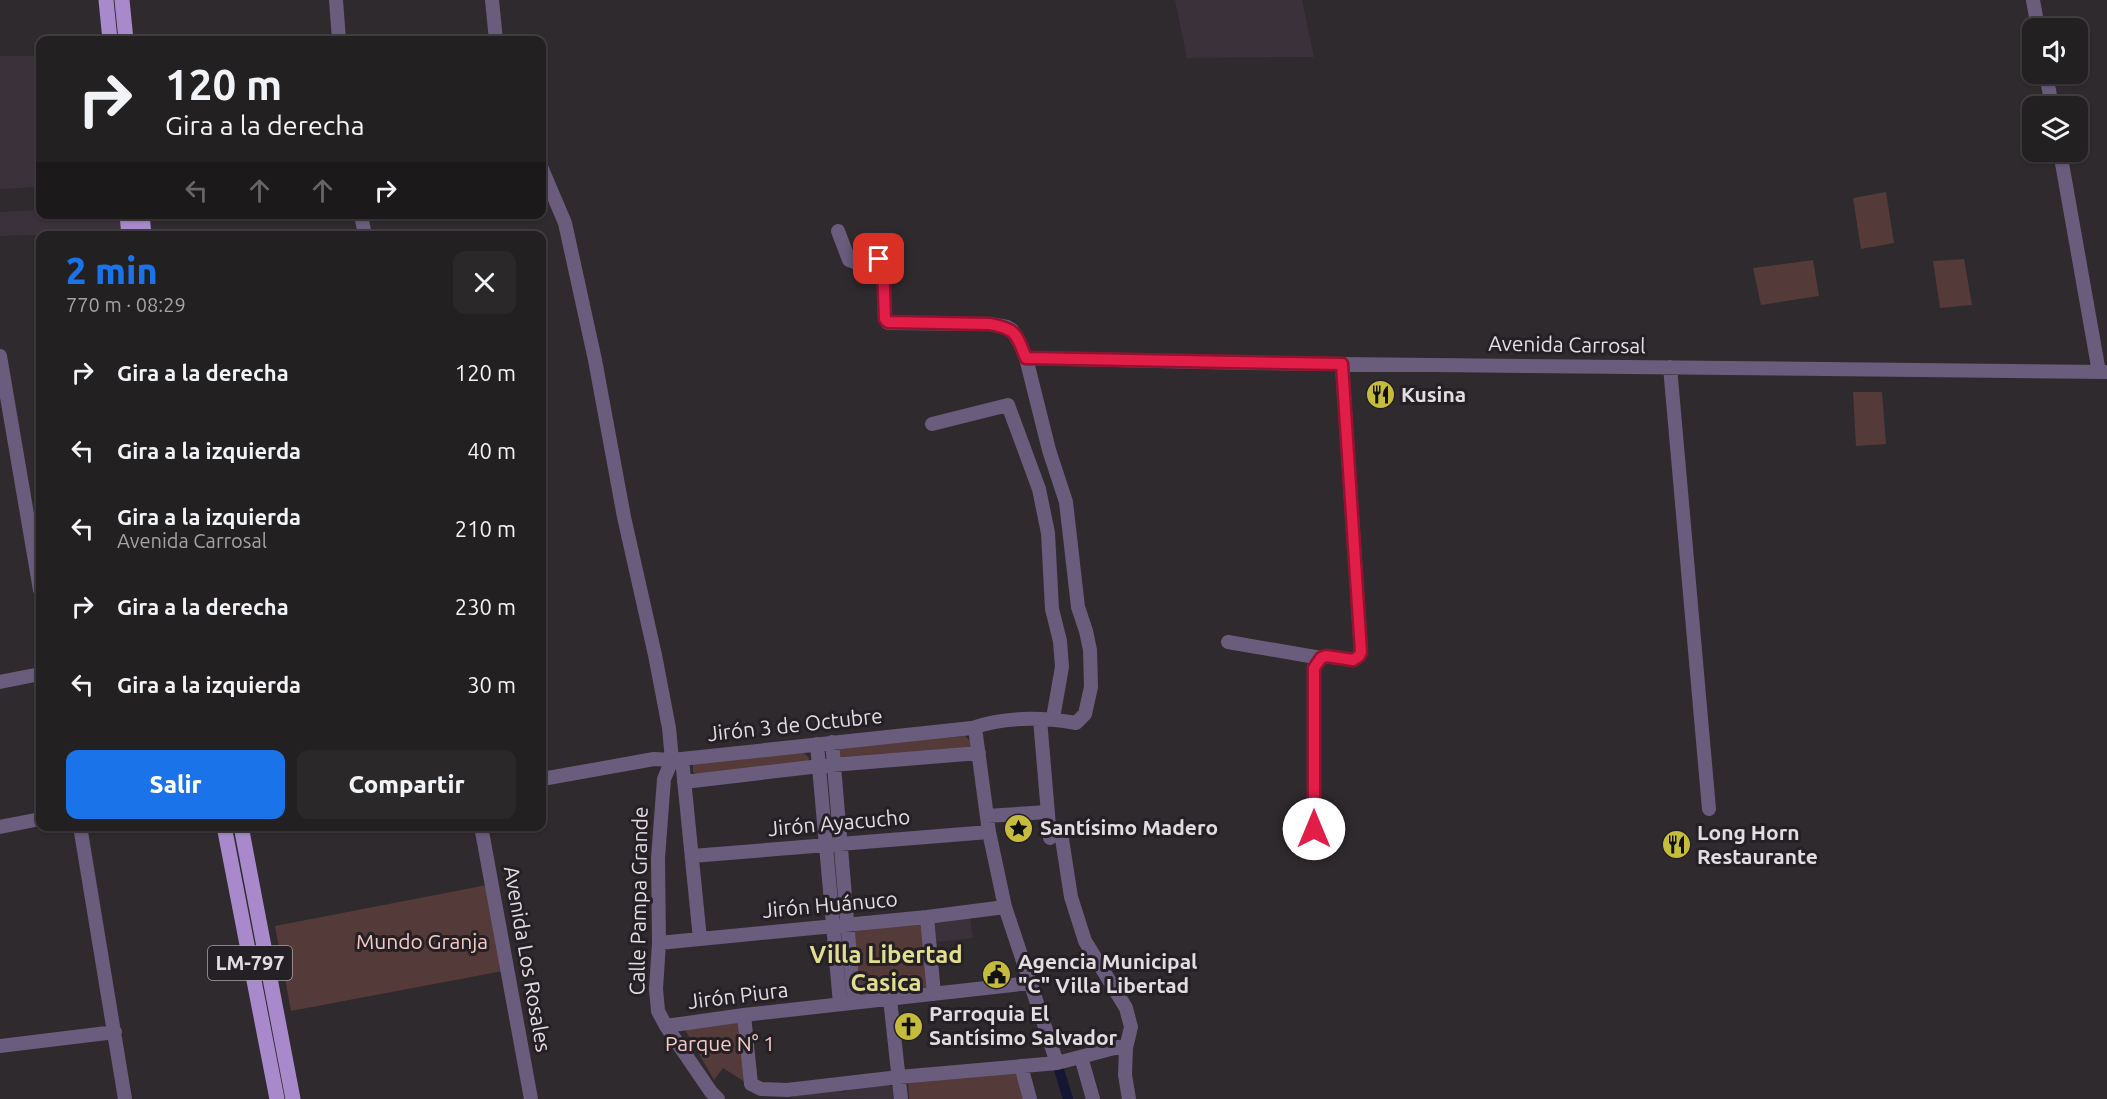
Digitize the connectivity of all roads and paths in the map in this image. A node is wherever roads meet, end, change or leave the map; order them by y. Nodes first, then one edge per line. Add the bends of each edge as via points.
1 (106, 0) edge
2 (122, 0) edge
3 (336, 0) edge
4 (492, 0) edge
5 (2033, 0) edge
6 (2036, 18) edge
7 (110, 36) edge
8 (126, 36) edge
9 (339, 36) edge
10 (496, 36) edge
11 (2062, 162) edge
12 (546, 178) edge
13 (838, 231) dead end
14 (0, 356) edge
15 (1026, 358) junction
16 (1342, 364) junction
17 (1670, 367) junction
18 (2103, 372) edge
19 (932, 424) dead end
20 (36, 567) edge
21 (1228, 642) dead end
22 (1321, 658) junction
23 (36, 675) edge
24 (0, 682) edge
25 (1046, 719) junction
26 (976, 735) dead end
27 (832, 742) junction
28 (818, 744) junction
29 (979, 753) junction
30 (677, 759) junction
31 (827, 766) junction
32 (546, 778) edge
33 (684, 782) junction
34 (1709, 809) dead end
35 (1047, 812) junction
36 (987, 816) junction
37 (36, 820) edge
38 (0, 827) edge
39 (1314, 829) dead end
40 (81, 831) edge
41 (225, 831) edge
42 (242, 831) edge
43 (482, 831) edge
44 (989, 832) junction
45 (841, 844) junction
46 (826, 845) junction
47 (692, 856) junction
48 (1005, 907) junction
49 (927, 917) junction
50 (848, 925) junction
51 (833, 926) junction
52 (700, 939) junction
53 (659, 943) junction
54 (1030, 983) junction
55 (934, 994) junction
56 (890, 999) junction
57 (847, 1004) junction
58 (744, 1015) junction
59 (666, 1026) junction
60 (115, 1032) junction
61 (1126, 1045) junction
62 (0, 1046) edge
63 (1081, 1057) junction
64 (1057, 1063) junction
65 (1021, 1066) junction
66 (899, 1077) junction
67 (788, 1094) edge
68 (126, 1099) edge
69 (277, 1099) edge
70 (293, 1099) edge
71 (531, 1099) edge
72 (718, 1099) edge
73 (901, 1099) edge
74 (1030, 1099) edge
75 (1094, 1099) edge
76 (1129, 1099) edge

1 - 7 main road
2 - 8 main road
3 - 9 street
4 - 10 street
5 - 6 street
11 - 18 street
12 - 30 street via 570,244
13 - 15 street via 849,260 879,259 883,263 888,322 1007,327 1017,337
14 - 20 street
15 - 16 street, Avenida Carrosal
15 - 25 street, Jirón 3 de Octubre via 1066,502 1078,607 1090,650 1091,687 1086,714 1076,723
16 - 17 street, Avenida Carrosal
16 - 22 street via 1361,652 1353,660
17 - 18 street, Avenida Carrosal
17 - 34 street
19 - 25 street via 1008,405 1039,489 1048,533 1052,609 1062,667
21 - 22 street
22 - 39 street via 1314,668
23 - 24 street
25 - 27 street, Jirón 3 de Octubre via 990,722 972,728
25 - 35 street
26 - 29 street
27 - 28 street, Jirón 3 de Octubre
27 - 31 street
28 - 30 street, Jirón 3 de Octubre
28 - 31 street
29 - 31 street, Jirón 3 de Octubre
29 - 36 street
30 - 32 street, Jirón 3 de Octubre via 654,759
30 - 33 street
30 - 53 street, Calle Pampa Grande via 664,779 658,847
31 - 33 street, Jirón 3 de Octubre
31 - 45 street
31 - 46 street
33 - 47 street
35 - 36 street
35 - 61 street via 1085,941 1126,1008 1131,1027
36 - 44 street
37 - 38 street
40 - 60 street
41 - 69 main road, LM-797
42 - 70 main road, LM-797
43 - 71 street, Avenida Los Rosales
44 - 45 street, Jirón Ayacucho
44 - 48 street
45 - 46 street, Jirón Ayacucho
45 - 50 street
46 - 47 street, Jirón Ayacucho
46 - 51 street
47 - 52 street
48 - 49 street, Jirón Huánuco
48 - 54 street
49 - 50 street, Jirón Huánuco
49 - 55 street
50 - 51 street, Jirón Huánuco
50 - 57 street
51 - 52 street, Jirón Huánuco
51 - 57 street
52 - 53 street, Jirón Huánuco
53 - 59 street, Calle Pampa Grande via 656,989 658,1011
54 - 55 street, Jirón Piura
54 - 64 street
55 - 56 street, Jirón Piura
56 - 57 street, Jirón Piura
56 - 66 street
57 - 58 street, Jirón Piura
58 - 59 street, Jirón Piura
58 - 67 street via 751,1084
59 - 72 street, Calle Pampa Grande
60 - 62 street
60 - 68 street
61 - 63 street
61 - 76 street
63 - 64 street
63 - 75 street
64 - 65 street
65 - 66 street
65 - 74 street
66 - 67 street
66 - 73 street

